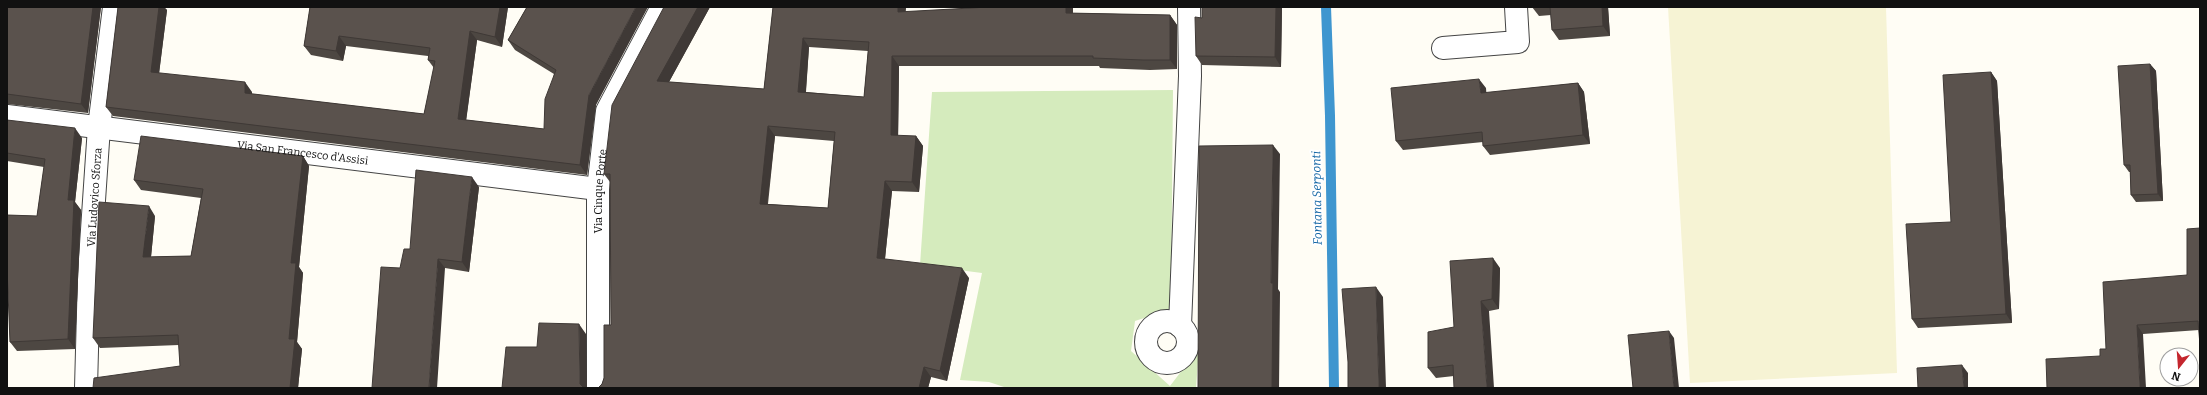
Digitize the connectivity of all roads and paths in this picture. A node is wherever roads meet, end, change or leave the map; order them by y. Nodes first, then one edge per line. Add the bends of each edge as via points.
1 (114, 7) edge
2 (662, 7) edge
3 (1189, 7) edge
4 (1516, 7) edge
5 (1443, 48) dead end
6 (7, 116) edge
7 (99, 127) junction
8 (598, 189) junction
9 (1180, 326) dead end
10 (86, 388) edge
11 (598, 388) edge

1 - 7 street, Via Ludovico Sforza
2 - 8 street, Via Cinque Porte via 608,111
3 - 9 street via 1190,76
4 - 5 street via 1518,42
6 - 7 street, Via San Francesco d'Assisi
7 - 8 street, Via San Francesco d'Assisi
7 - 10 street, Via Ludovico Sforza via 89,274
8 - 11 street, Via Cinque Porte

